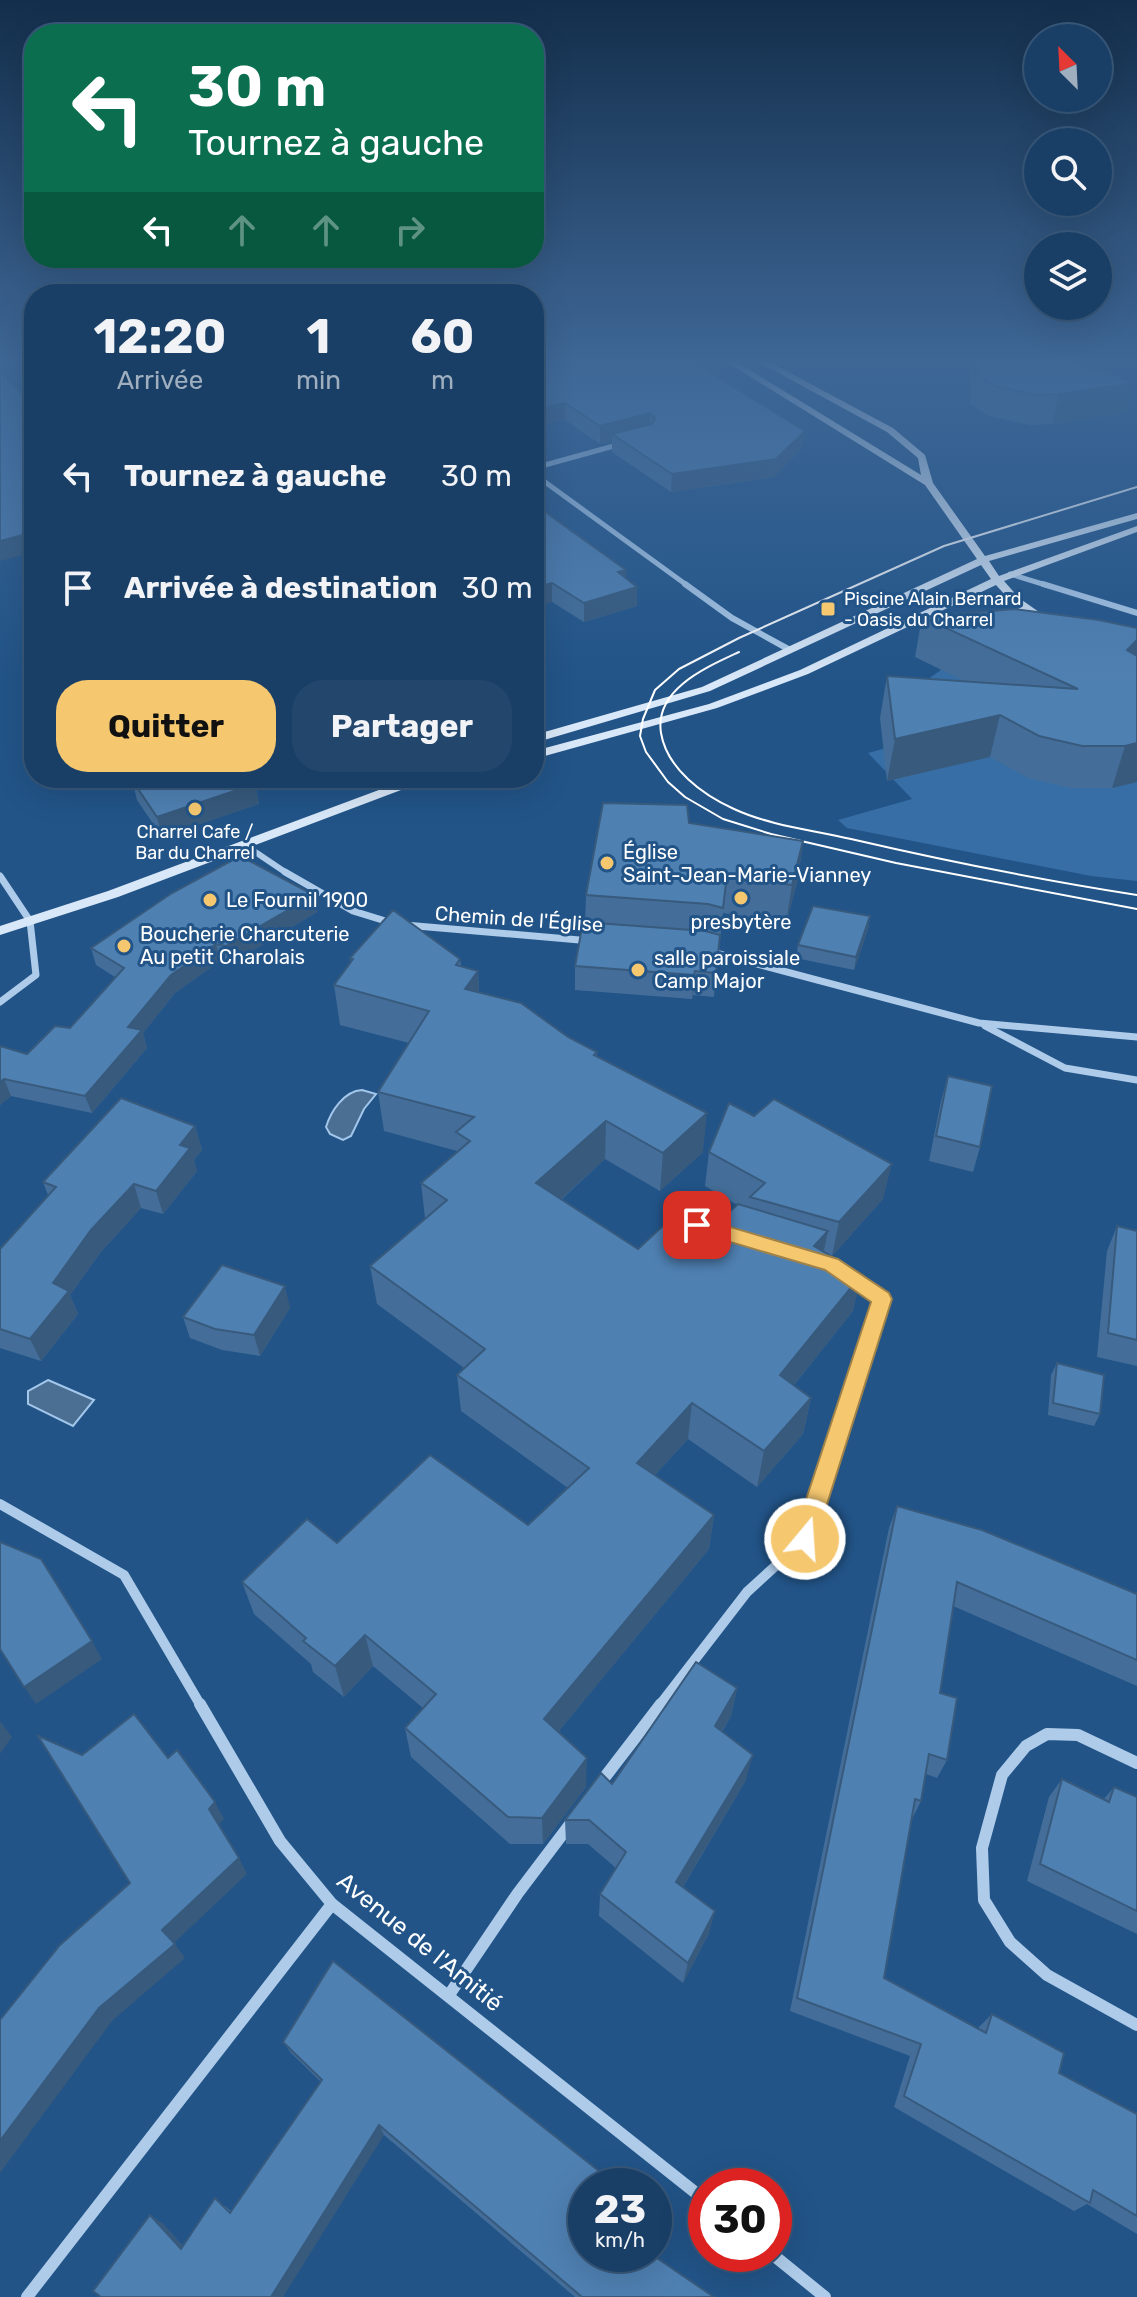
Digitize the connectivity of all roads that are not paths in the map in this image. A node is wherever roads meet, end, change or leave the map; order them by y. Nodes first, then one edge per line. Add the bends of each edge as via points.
1 (899, 465) edge
2 (924, 465) edge
3 (544, 481) edge
4 (928, 483) junction
5 (1137, 516) edge
6 (1137, 529) edge
7 (983, 560) junction
8 (1010, 574) junction
9 (997, 580) junction
10 (1137, 613) edge
11 (1053, 626) edge
12 (790, 650) junction
13 (544, 736) edge
14 (544, 752) edge
15 (401, 788) edge
16 (245, 845) junction
17 (0, 876) edge
18 (30, 921) junction
19 (0, 931) edge
20 (595, 941) edge
21 (704, 949) edge
22 (0, 1002) edge
23 (979, 1023) junction
24 (1137, 1037) edge
25 (1137, 1080) edge
26 (697, 1225) dead end
27 (727, 1234) edge
28 (844, 1273) edge
29 (0, 1504) edge
30 (1137, 1763) edge
31 (594, 1791) edge
32 (575, 1817) edge
33 (332, 1904) junction
34 (449, 1995) junction
35 (1137, 2025) edge
36 (688, 2187) edge
37 (792, 2270) edge
38 (27, 2297) edge
39 (825, 2297) edge

1 - 4 main road
2 - 4 main road
3 - 12 street via 732,618
4 - 7 main road
5 - 7 main road
6 - 8 main road
7 - 9 main road
7 - 12 main road
8 - 9 main road
8 - 10 street
9 - 11 main road via 1015,600
9 - 14 main road via 804,672 713,706
12 - 13 main road via 706,689
15 - 16 main road
16 - 18 main road
16 - 20 street, Chemin de l'Église via 370,919
17 - 18 street
18 - 19 main road
18 - 22 street via 36,975
21 - 23 street
23 - 24 street
23 - 25 street via 1065,1068
26 - 27 street
28 - 31 street via 882,1299 805,1539 747,1592
29 - 33 street, Avenue de l'Amitié via 124,1575 280,1841
30 - 35 street via 1078,1735 1047,1734 1026,1746 1002,1775 982,1848 984,1900 1010,1942 1047,1975
32 - 34 street
33 - 34 street, Avenue de l'Amitié
33 - 38 street
34 - 36 street, Avenue de l'Amitié
37 - 39 street

